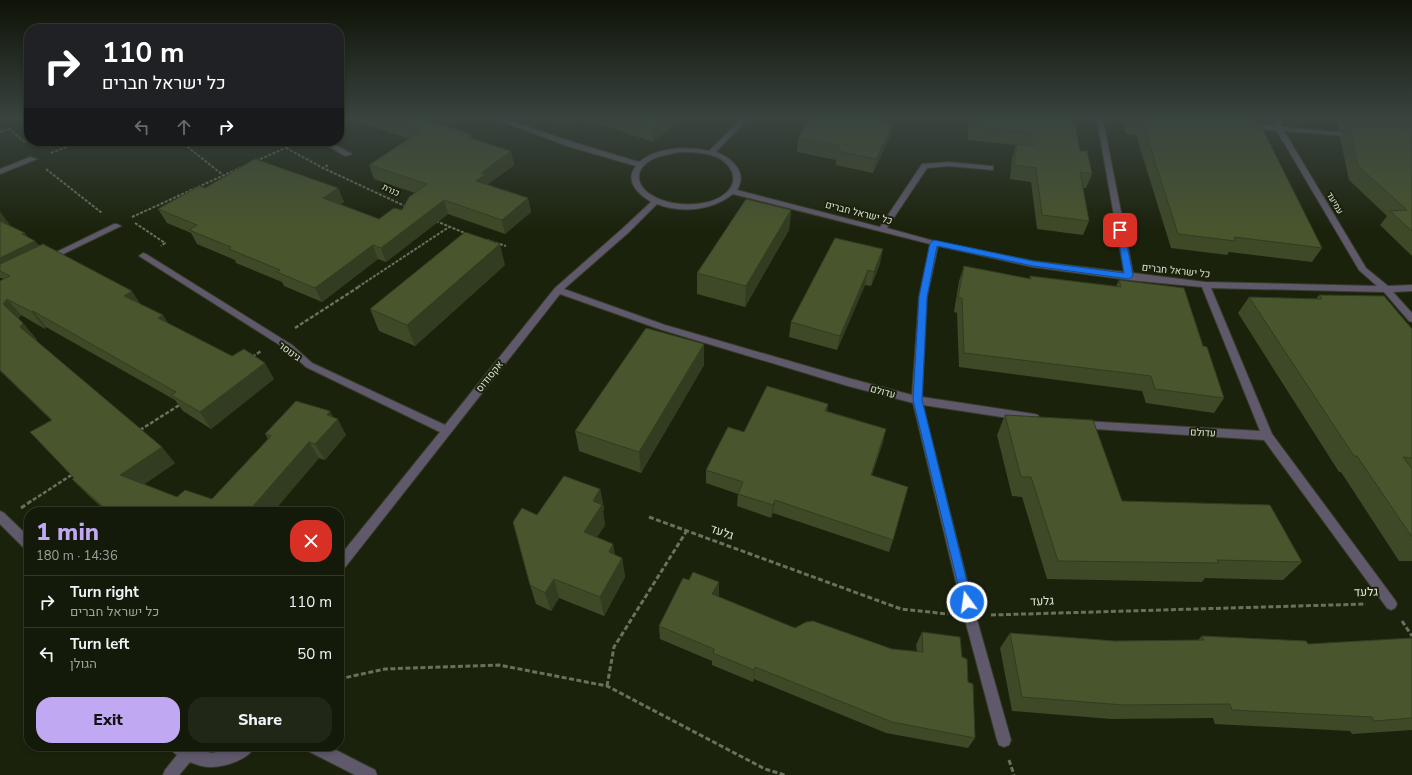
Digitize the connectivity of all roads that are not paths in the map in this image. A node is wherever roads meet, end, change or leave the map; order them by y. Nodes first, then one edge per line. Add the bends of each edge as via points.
1 (611, 156) edge
2 (656, 156) edge
3 (719, 156) edge
4 (1107, 156) edge
5 (1295, 156) edge
6 (33, 159) road end
7 (640, 165) junction
8 (990, 168) dead end
9 (0, 172) edge
10 (731, 191) junction
11 (656, 201) junction
12 (117, 226) road end
13 (882, 230) junction
14 (934, 243) junction
15 (143, 256) dead end
16 (40, 262) edge
17 (1129, 276) junction
18 (1205, 285) junction
19 (1412, 288) edge
20 (1386, 289) junction
21 (558, 290) junction
22 (1412, 319) edge
23 (917, 400) junction
24 (1046, 420) edge
25 (1076, 424) edge
26 (446, 430) junction
27 (1267, 436) junction
28 (2, 518) edge
29 (24, 540) edge
30 (344, 560) edge
31 (1391, 604) road end
32 (1004, 740) dead end
33 (182, 751) edge
34 (240, 751) edge
35 (323, 751) edge
36 (170, 775) edge
37 (370, 775) edge

1 - 7 street
2 - 7 street
3 - 10 street via 735,169 736,184
4 - 17 street
5 - 20 street, עמיעד via 1363,270
6 - 9 street
7 - 11 street via 634,181 645,196
8 - 13 street via 949,164 925,166
10 - 11 street via 720,199 706,204 671,205
10 - 13 street, כל ישראל חברים
11 - 21 street, אקסודוס
12 - 16 street
13 - 14 street, כל ישראל חברים
14 - 17 street, כל ישראל חברים via 1033,264
14 - 23 street via 923,297
15 - 26 street, גינוסר via 288,347 309,365
17 - 18 street, כל ישראל חברים
18 - 20 street, כל ישראל חברים
18 - 27 street
19 - 20 street, כל ישראל חברים
20 - 22 street
21 - 23 street, עדולם via 677,332
21 - 26 street, אקסודוס
23 - 24 street, עדולם
23 - 32 street via 970,616
25 - 27 street, עדולם
26 - 30 street, אקסודוס
27 - 31 street
28 - 29 street
33 - 34 street via 202,760 220,759
33 - 36 street
35 - 37 street

